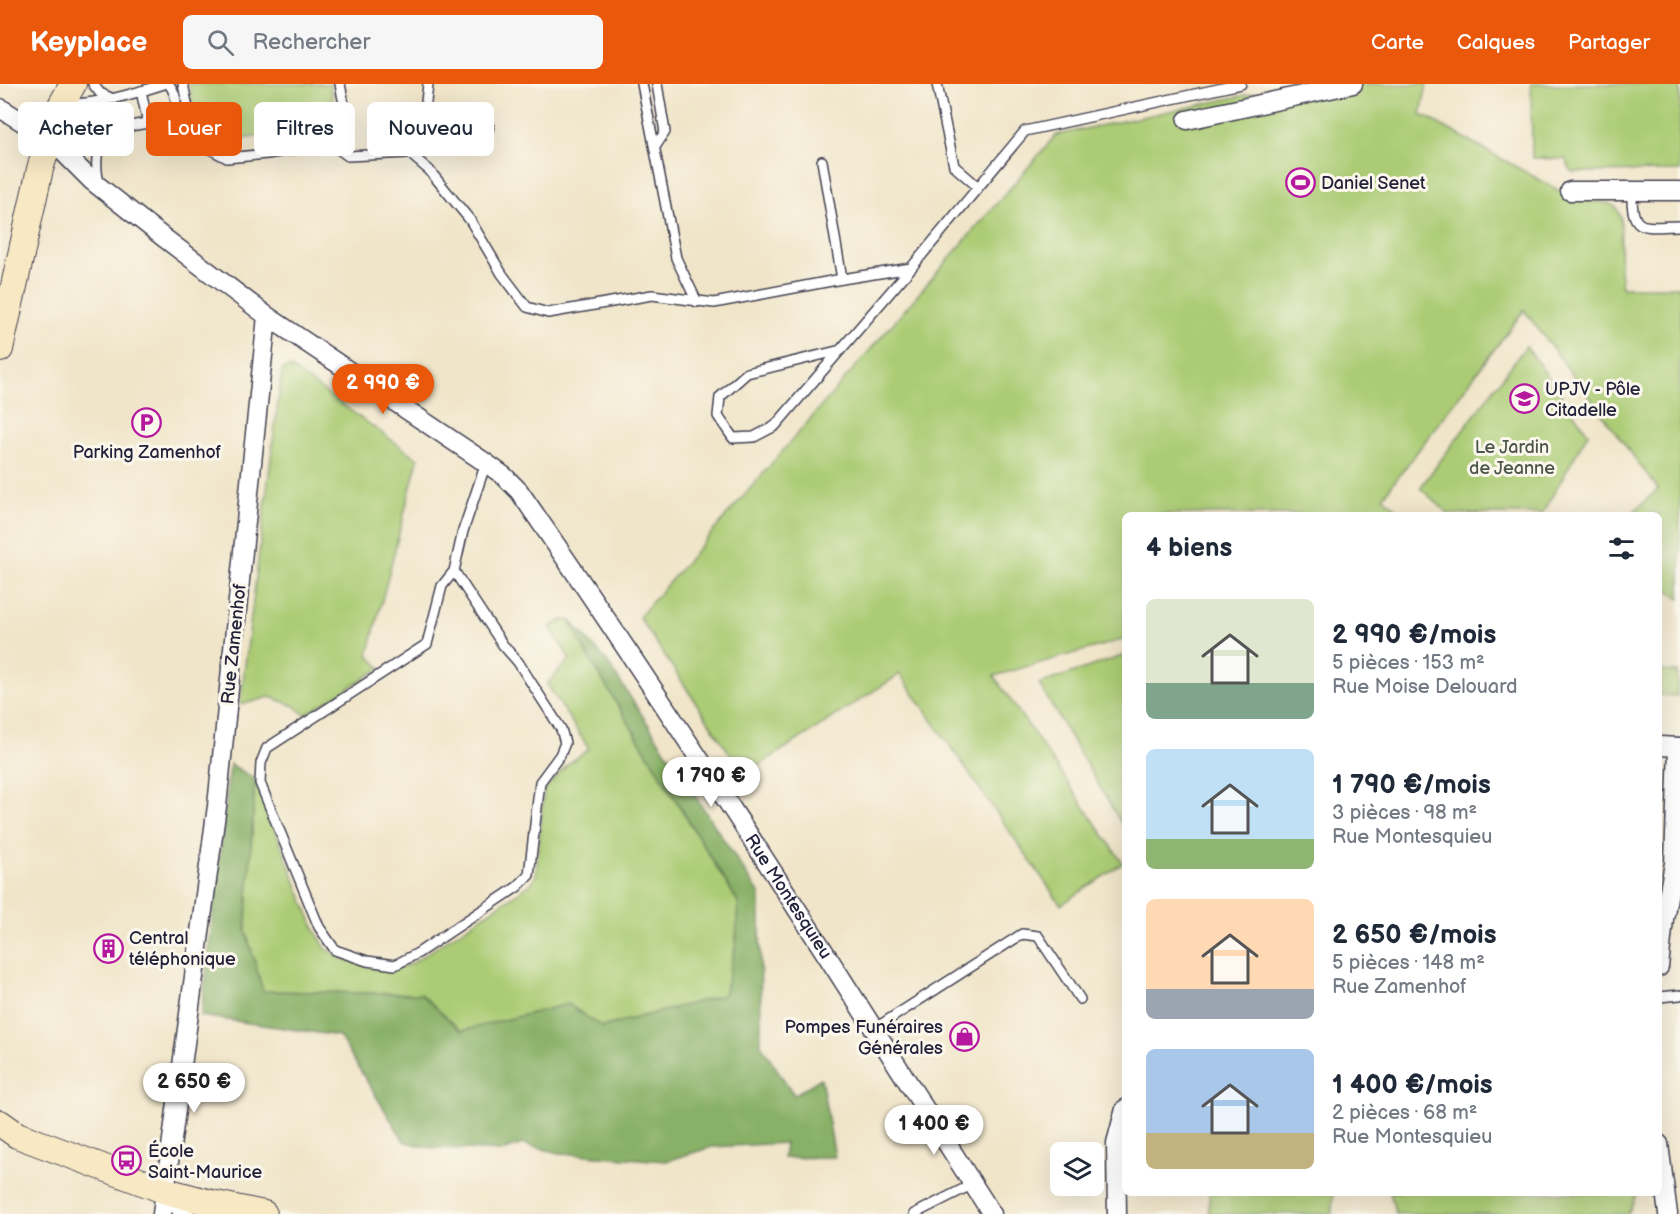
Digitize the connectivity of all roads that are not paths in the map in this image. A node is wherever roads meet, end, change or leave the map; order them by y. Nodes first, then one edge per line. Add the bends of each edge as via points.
1 (93, 84) edge
2 (164, 84) edge
3 (169, 84) edge
4 (183, 84) edge
5 (340, 84) edge
6 (428, 84) edge
7 (642, 84) edge
8 (657, 84) edge
9 (937, 84) edge
10 (1241, 84) edge
11 (1353, 84) edge
12 (141, 91) junction
13 (68, 94) edge
14 (111, 98) junction
15 (176, 102) edge
16 (187, 102) edge
17 (344, 102) edge
18 (426, 102) edge
19 (0, 108) edge
20 (146, 114) edge
21 (18, 119) edge
22 (1187, 120) dead end
23 (655, 147) junction
24 (254, 155) edge
25 (44, 156) edge
26 (67, 156) edge
27 (97, 156) edge
28 (224, 156) edge
29 (413, 156) edge
30 (822, 161) dead end
31 (96, 184) junction
32 (977, 186) junction
33 (1570, 191) dead end
34 (1632, 191) junction
35 (1680, 191) edge
36 (1680, 226) edge
37 (911, 268) junction
38 (842, 279) junction
39 (697, 302) junction
40 (267, 316) junction
41 (0, 349) edge
42 (837, 351) junction
43 (486, 463) junction
44 (454, 571) junction
45 (1662, 746) edge
46 (1679, 747) edge
47 (1664, 890) edge
48 (1672, 921) edge
49 (1662, 956) edge
50 (1680, 995) edge
51 (1662, 997) edge
52 (1080, 999) dead end
53 (874, 1029) junction
54 (1122, 1120) edge
55 (0, 1123) edge
56 (1662, 1167) edge
57 (973, 1184) junction
58 (164, 1202) edge
59 (185, 1214) edge
60 (264, 1214) edge
61 (914, 1214) edge
62 (992, 1214) edge
63 (1117, 1214) edge
64 (1668, 1214) edge

1 - 14 lane
2 - 12 lane
3 - 15 lane
4 - 16 lane
5 - 17 lane
6 - 18 lane
7 - 23 lane
8 - 23 lane via 665,132
9 - 32 lane via 954,166
10 - 32 lane via 1025,131
11 - 22 street
12 - 14 lane
12 - 20 lane
13 - 14 lane via 75,104
19 - 21 street
23 - 39 lane via 676,258
24 - 28 lane
25 - 41 street
26 - 31 street
27 - 31 lane
29 - 39 lane via 470,220 527,307 548,313 652,295
30 - 38 lane
31 - 40 street
32 - 37 lane
33 - 34 street
34 - 35 street
34 - 36 lane via 1631,212 1635,220 1644,226
37 - 38 lane
37 - 42 lane
38 - 39 lane via 714,303
40 - 43 street, Rue Montesquieu
40 - 58 street, Rue Zamenhof via 220,778
42 - 42 lane via 747,373 720,397 718,416 733,438 754,437 775,426
43 - 44 lane
43 - 53 street, Rue Montesquieu via 519,491 623,642
44 - 44 lane via 518,662 561,729 565,743 540,782 529,875 418,953 394,965 367,961 335,950 319,927 260,783 261,763 267,748 427,644 442,586
45 - 46 street
46 - 47 street via 1674,863
47 - 48 street
48 - 49 street
50 - 51 lane
52 - 53 lane via 1038,936 1022,934
53 - 57 street, Rue Montesquieu
54 - 63 street via 1116,1143
55 - 58 street via 17,1135
56 - 64 street
57 - 61 lane
57 - 62 street, Rue Montesquieu
58 - 59 street
58 - 60 street via 220,1205

